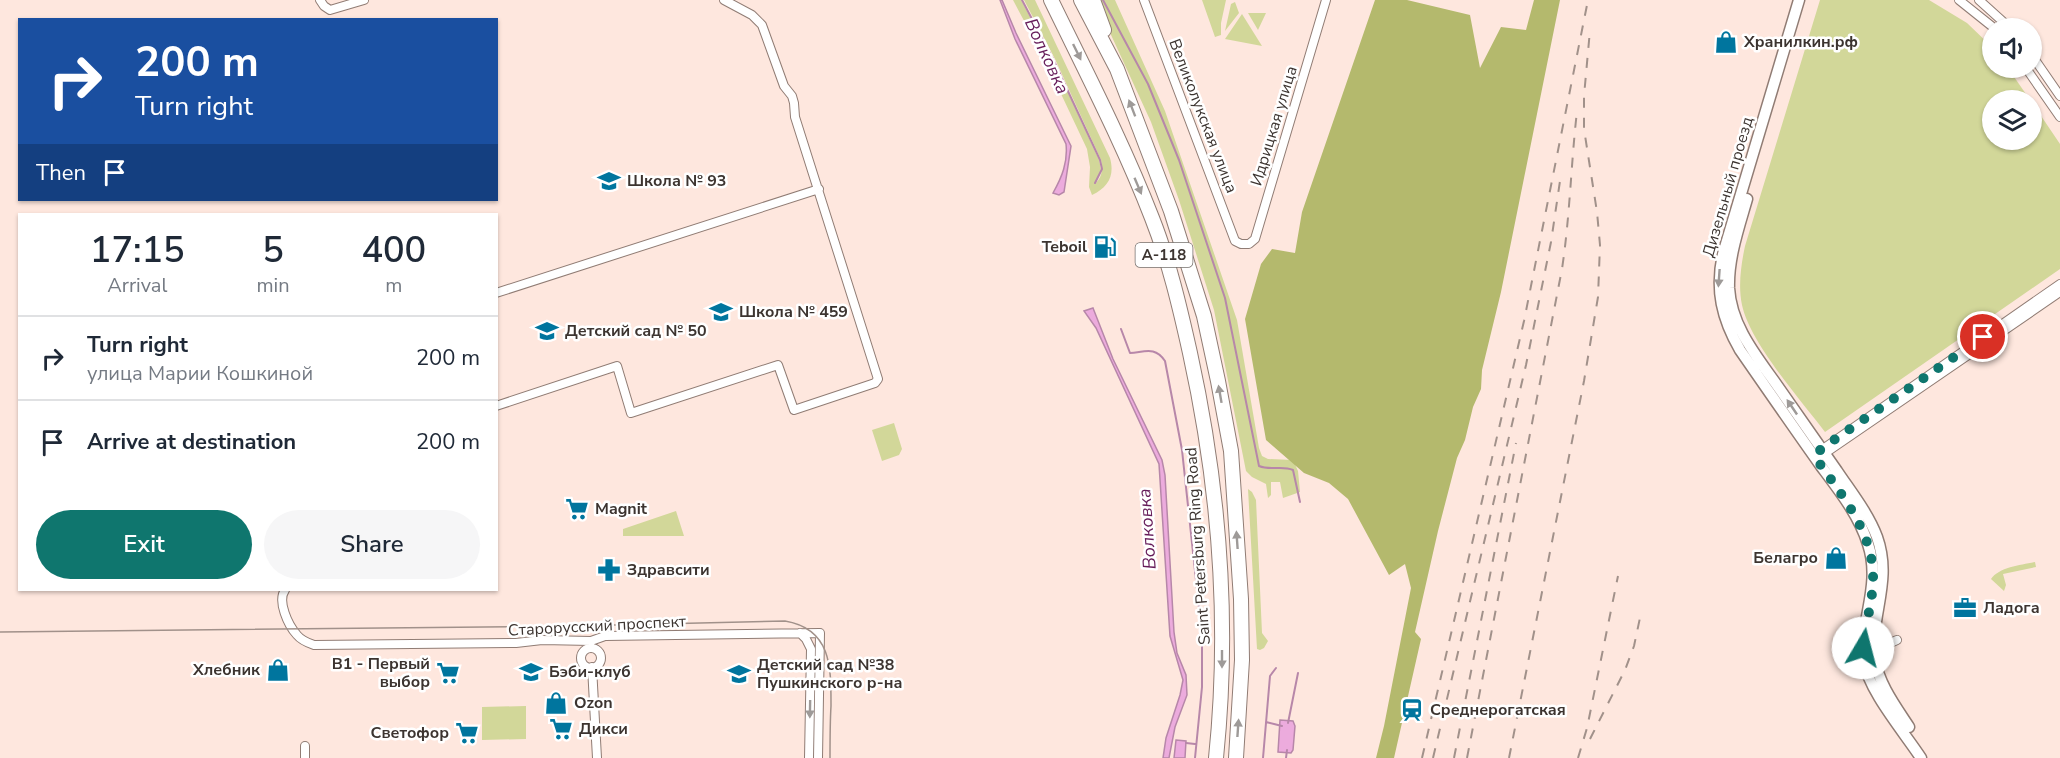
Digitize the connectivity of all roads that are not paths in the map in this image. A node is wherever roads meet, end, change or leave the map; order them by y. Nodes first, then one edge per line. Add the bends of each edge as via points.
1 (320, 0) edge
2 (364, 0) edge
3 (724, 0) edge
4 (1051, 0) edge
5 (1081, 0) edge
6 (1094, 0) edge
7 (1144, 0) edge
8 (1326, 0) edge
9 (1799, 0) edge
10 (1806, 0) edge
11 (1959, 0) edge
12 (1979, 0) edge
13 (1982, 18) edge
14 (1999, 18) edge
15 (1117, 69) junction
16 (2042, 70) edge
17 (2033, 78) edge
18 (2060, 96) edge
19 (2060, 117) edge
20 (819, 189) junction
21 (1235, 242) joint
22 (2060, 284) edge
23 (498, 292) edge
24 (2060, 292) edge
25 (498, 405) edge
26 (1820, 454) junction
27 (284, 591) edge
28 (800, 633) junction
29 (1897, 640) dead end
30 (591, 644) junction
31 (1869, 653) junction
32 (592, 667) junction
33 (304, 746) dead end
34 (305, 758) edge
35 (597, 758) edge
36 (809, 758) edge
37 (818, 758) edge
38 (1216, 758) edge
39 (1236, 758) edge
40 (1921, 758) edge
41 (1930, 758) edge

1 - 2 street via 330,10
3 - 20 street via 756,17 764,29 784,86 792,96
4 -> 38 highway, Saint Petersburg Ring Road / А-118 via 1116,132 1153,219 1192,362 1210,459 1221,600
5 - 15 highway, А-118
6 - 15 highway
7 - 21 street, Великолукская улица
8 - 21 street, Идрицкая улица via 1255,238 1249,244
9 -> 26 street, Дизельный проезд via 1725,245 1719,290 1724,318 1737,344
26 -> 10 street, Дизельный проезд via 1744,336 1729,289 1744,211
11 - 13 street
12 - 14 street
39 -> 15 highway, А-118 via 1242,660 1231,451 1211,347 1188,262
16 - 18 street
17 - 19 street
20 - 23 street
20 - 25 street via 878,379 875,383 794,410 778,365 631,412 617,366
22 - 26 street
24 - 26 street
26 - 31 street, Дизельный проезд via 1870,548 1873,584
27 - 30 street, Старорусский проспект via 281,597 284,609 297,636 314,645 542,640
28 - 30 street, Старорусский проспект via 605,636
28 -> 36 street via 811,649
28 - 37 street, Старорусский проспект via 820,633
29 - 31 street
30 - 32 street via 600,655 598,664
30 - 32 street via 583,651 581,660
31 - 40 street, Дизельный проезд via 1868,676 1874,689
31 - 41 street, Дизельный проезд via 1884,686
32 - 35 street
33 - 34 street

